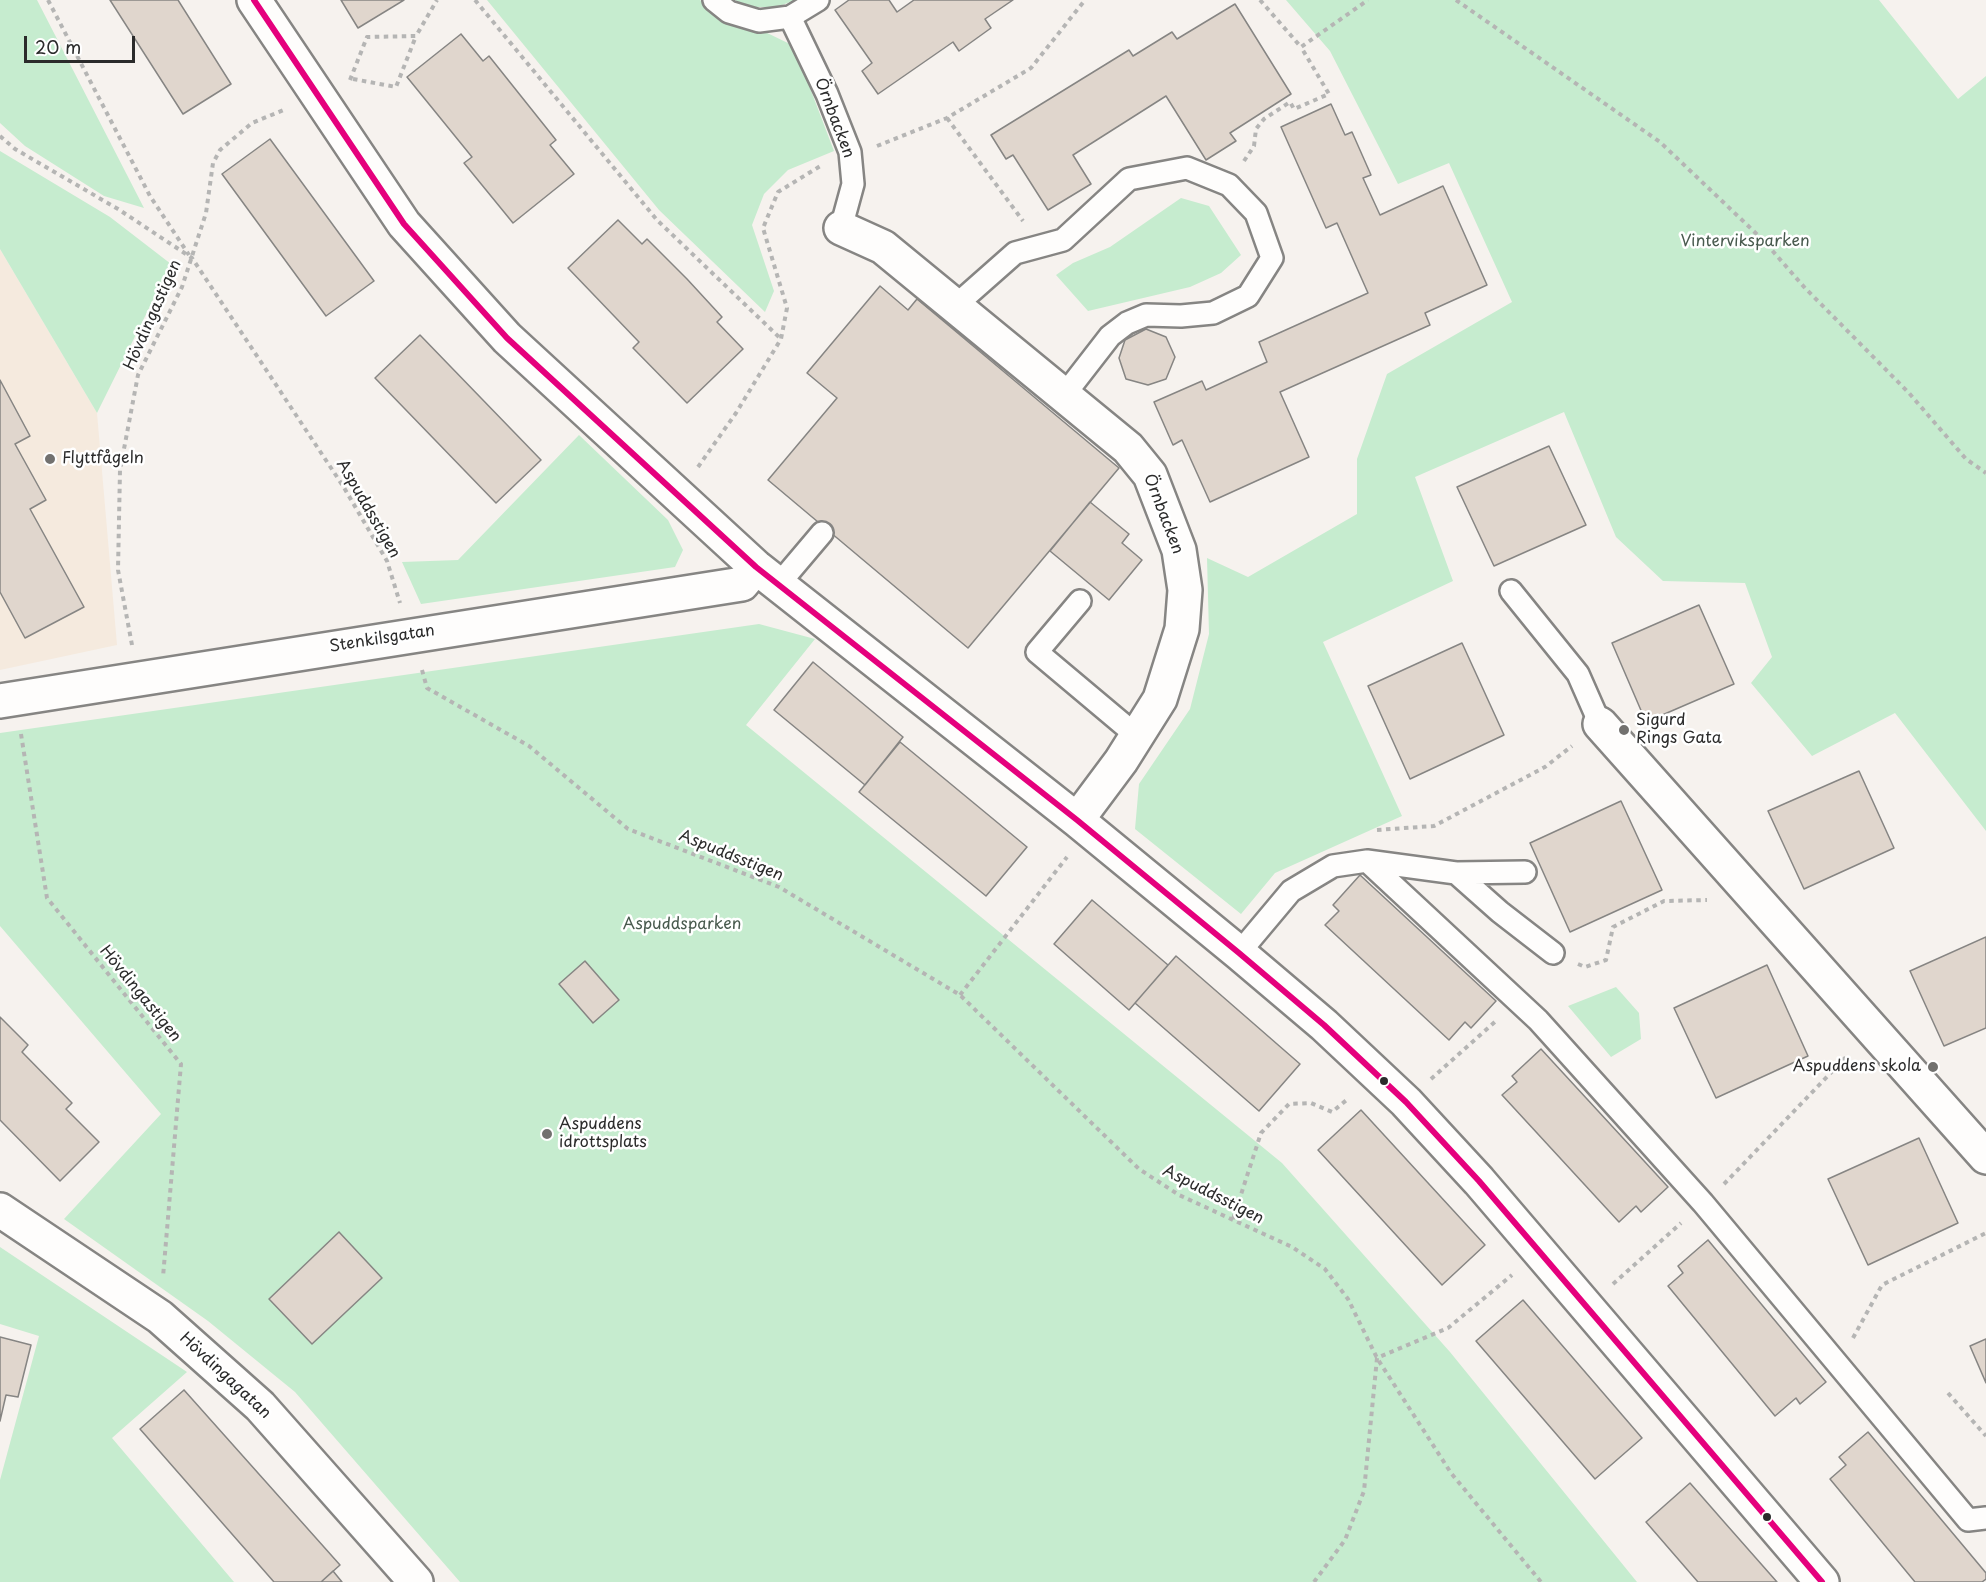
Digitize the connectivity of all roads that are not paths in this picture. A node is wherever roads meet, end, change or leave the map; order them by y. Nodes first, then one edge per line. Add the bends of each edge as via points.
1 (254, 0) edge
2 (714, 0) edge
3 (818, 0) edge
4 (790, 17) junction
5 (842, 228) joint
6 (955, 306) junction
7 (1065, 394) junction
8 (822, 533) dead end
9 (767, 576) junction
10 (1511, 591) dead end
11 (1080, 601) dead end
12 (8, 700) edge
13 (1600, 724) joint
14 (1137, 736) junction
15 (1077, 820) junction
16 (1367, 861) junction
17 (1525, 872) dead end
18 (1456, 873) junction
19 (1239, 953) junction
20 (1553, 953) road end
21 (1986, 1157) edge
22 (0, 1210) edge
23 (1986, 1518) edge
24 (416, 1582) edge
25 (1822, 1582) edge

1 - 9 street via 404,224 507,338
2 - 4 lane via 729,12 759,21
3 - 4 lane
4 - 5 lane, Örnbacken via 828,94 850,152 853,184
5 - 6 street, Örnbacken via 883,247
6 - 7 street, Örnbacken
6 - 7 lane via 1015,253 1063,240 1129,179 1187,168 1229,185 1256,213 1272,258 1248,296 1213,313 1146,315 1126,323 1110,336
7 - 14 street, Örnbacken via 1128,448 1150,475 1179,550 1185,590 1182,629 1161,699
8 - 9 lane
9 - 12 street, Stenkilsgatan via 742,584
9 - 15 street
10 - 13 lane via 1578,674
11 - 14 lane via 1037,652
13 - 21 street
14 - 15 street, Örnbacken
15 - 19 street
16 - 18 lane
16 - 19 lane via 1333,866 1291,891
16 - 23 lane via 1538,1020 1703,1203 1968,1520
17 - 18 lane
18 - 20 lane
19 - 25 street via 1406,1102 1587,1306
22 - 24 street, Hövdingagatan via 160,1317 260,1406

